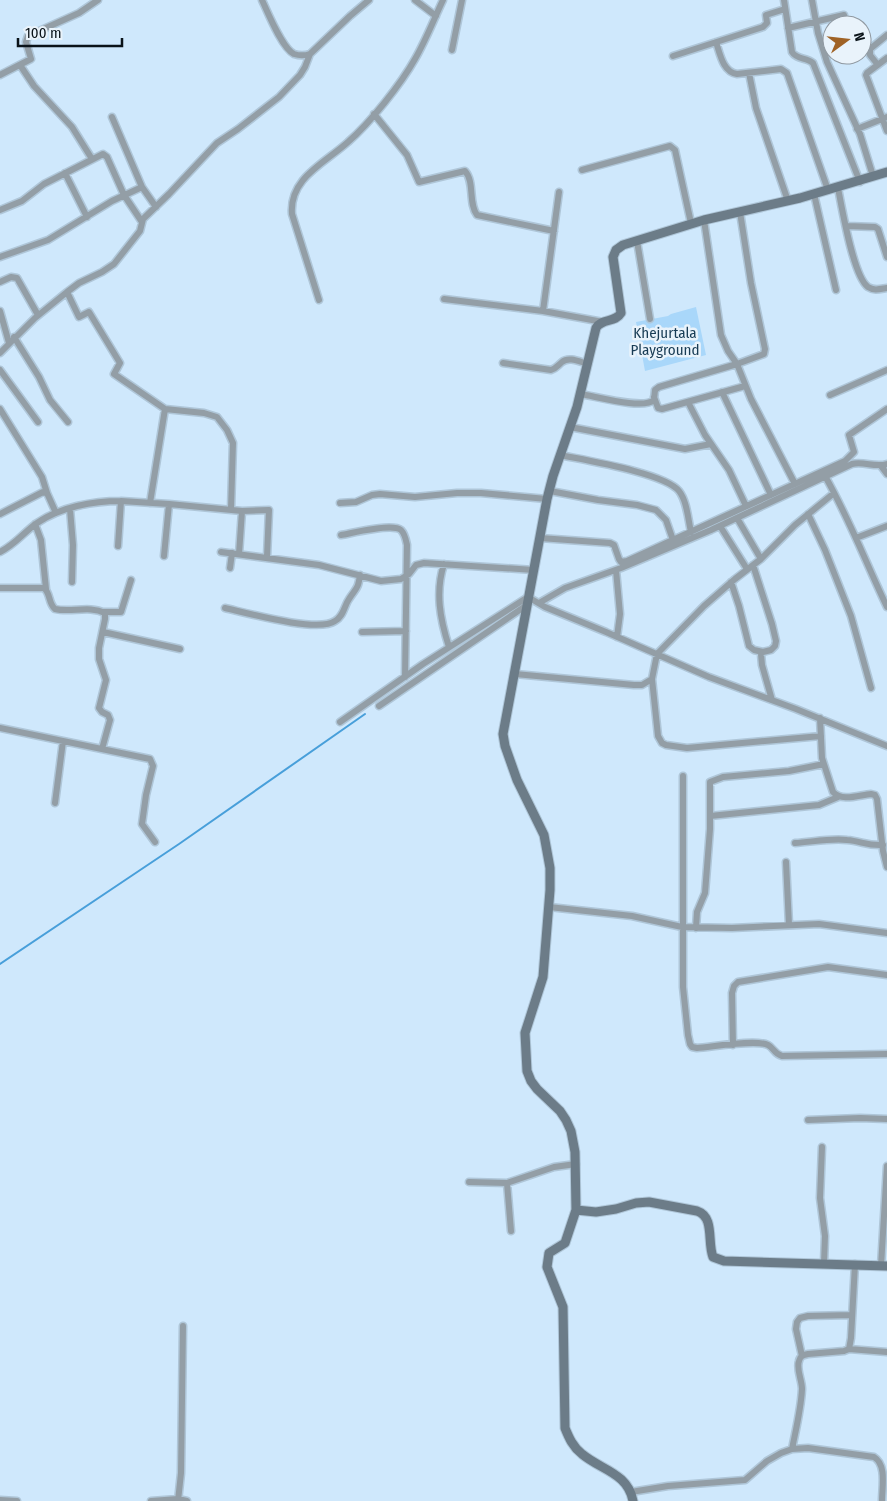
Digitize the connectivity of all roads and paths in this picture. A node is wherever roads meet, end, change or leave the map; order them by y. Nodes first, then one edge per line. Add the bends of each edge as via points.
1 (98, 0) edge
2 (262, 0) edge
3 (369, 0) edge
4 (414, 0) edge
5 (443, 0) edge
6 (462, 0) edge
7 (784, 0) edge
8 (812, 0) edge
9 (785, 9) junction
10 (436, 16) junction
11 (822, 20) edge
12 (816, 21) junction
13 (788, 28) junction
14 (887, 35) edge
15 (716, 42) junction
16 (452, 50) dead end
17 (310, 54) junction
18 (673, 56) dead end
19 (887, 58) edge
20 (20, 65) junction
21 (878, 65) junction
22 (750, 73) junction
23 (0, 75) edge
24 (374, 114) junction
25 (112, 118) dead end
26 (885, 118) edge
27 (857, 129) junction
28 (887, 131) edge
29 (92, 159) junction
30 (582, 170) dead end
31 (887, 172) edge
32 (65, 173) junction
33 (873, 176) junction
34 (860, 182) junction
35 (142, 187) junction
36 (838, 188) junction
37 (828, 190) junction
38 (559, 192) dead end
39 (814, 194) junction
40 (124, 195) junction
41 (788, 201) junction
42 (156, 207) junction
43 (0, 210) edge
44 (740, 212) junction
45 (87, 217) junction
46 (704, 220) junction
47 (142, 222) junction
48 (691, 223) junction
49 (847, 226) junction
50 (554, 230) junction
51 (637, 241) junction
52 (0, 257) edge
53 (887, 257) edge
54 (0, 282) edge
55 (887, 288) edge
56 (836, 290) dead end
57 (67, 292) junction
58 (444, 299) dead end
59 (319, 300) dead end
60 (0, 311) edge
61 (543, 311) junction
62 (38, 315) junction
63 (650, 319) dead end
64 (603, 322) junction
65 (14, 337) junction
66 (9, 343) junction
67 (0, 353) edge
68 (503, 363) dead end
69 (588, 364) junction
70 (737, 364) junction
71 (0, 370) edge
72 (887, 370) edge
73 (745, 386) junction
74 (722, 392) junction
75 (580, 394) junction
76 (830, 395) dead end
77 (654, 397) junction
78 (688, 402) junction
79 (887, 408) edge
80 (0, 409) edge
81 (166, 409) junction
82 (38, 422) dead end
83 (68, 422) dead end
84 (570, 427) junction
85 (712, 444) junction
86 (560, 455) junction
87 (884, 465) edge
88 (887, 474) edge
89 (825, 476) junction
90 (795, 484) junction
91 (47, 493) junction
92 (834, 493) junction
93 (548, 495) junction
94 (771, 495) junction
95 (120, 501) junction
96 (150, 503) junction
97 (340, 503) dead end
98 (169, 504) junction
99 (746, 506) junction
100 (231, 508) junction
101 (70, 509) junction
102 (242, 511) junction
103 (56, 513) junction
104 (0, 514) edge
105 (808, 514) junction
106 (737, 518) junction
107 (35, 524) junction
108 (720, 526) junction
109 (887, 526) edge
110 (691, 532) junction
111 (341, 535) dead end
112 (540, 538) junction
113 (856, 538) junction
114 (673, 540) junction
115 (118, 546) dead end
116 (0, 552) edge
117 (221, 552) dead end
118 (235, 554) junction
119 (164, 556) dead end
120 (267, 557) junction
121 (761, 559) junction
122 (444, 564) junction
123 (750, 567) junction
124 (230, 568) dead end
125 (534, 570) junction
126 (616, 570) junction
127 (360, 575) junction
128 (406, 577) junction
129 (131, 580) dead end
130 (72, 582) dead end
131 (731, 582) junction
132 (0, 588) edge
133 (46, 589) junction
134 (527, 601) junction
135 (886, 603) edge
136 (539, 604) junction
137 (225, 608) dead end
138 (103, 612) junction
139 (406, 631) junction
140 (103, 632) junction
141 (362, 632) dead end
142 (617, 636) junction
143 (449, 647) junction
144 (180, 650) dead end
145 (763, 652) junction
146 (657, 654) junction
147 (515, 674) junction
148 (405, 677) junction
149 (652, 679) junction
150 (871, 688) dead end
151 (772, 700) junction
152 (380, 706) dead end
153 (820, 718) junction
154 (340, 722) dead end
155 (0, 728) edge
156 (821, 736) junction
157 (63, 741) junction
158 (887, 746) edge
159 (102, 750) junction
160 (824, 764) junction
161 (683, 776) dead end
162 (838, 797) junction
163 (55, 803) dead end
164 (710, 816) junction
165 (155, 842) dead end
166 (795, 843) dead end
167 (883, 845) junction
168 (786, 862) dead end
169 (887, 867) edge
170 (549, 907) junction
171 (789, 925) junction
172 (682, 927) junction
173 (696, 928) junction
174 (887, 933) edge
175 (887, 975) edge
176 (733, 1045) junction
177 (887, 1054) edge
178 (887, 1119) edge
179 (808, 1120) dead end
180 (822, 1147) dead end
181 (576, 1164) junction
182 (887, 1166) edge
183 (469, 1182) dead end
184 (507, 1183) junction
185 (576, 1210) junction
186 (511, 1231) dead end
187 (824, 1264) junction
188 (855, 1264) junction
189 (884, 1266) edge
190 (852, 1315) junction
191 (183, 1326) dead end
192 (849, 1349) junction
193 (887, 1352) edge
194 (802, 1356) junction
195 (792, 1449) junction
196 (632, 1496) edge
197 (0, 1500) edge
198 (178, 1500) edge
199 (17, 1501) edge
200 (151, 1501) edge
201 (187, 1501) edge
202 (882, 1501) edge

1 - 20 street via 79,13 28,36 26,42 31,59
2 - 17 street via 285,45 293,53
3 - 17 street
4 - 10 street
5 - 10 street
6 - 16 street
7 - 9 street
8 - 12 street
9 - 13 street
9 - 15 street via 766,15 767,23 763,27
10 - 24 street via 414,61
11 - 12 street
12 - 13 street
12 - 27 street via 827,62
13 - 34 street via 794,55 813,63
14 - 21 street via 870,49
15 - 18 street
15 - 22 street via 732,74
17 - 42 street via 305,67 279,98 217,143
19 - 21 street
20 - 23 street
20 - 29 street via 34,86 72,127
21 - 26 street via 866,75
22 - 37 street via 781,69 787,73
22 - 41 street via 756,108
24 - 50 street via 407,155 419,182 465,171 477,215
24 - 59 street via 350,141 301,182 293,196 294,223
25 - 35 street
26 - 27 street
26 - 28 street
27 - 33 street
29 - 32 street
29 - 40 street via 106,155
30 - 48 street via 670,146 674,150
31 - 33 street
32 - 43 street via 22,201
32 - 45 street
33 - 34 street
34 - 36 street
35 - 40 street
35 - 42 street
36 - 37 street
36 - 49 street
37 - 39 street
38 - 50 street
39 - 41 street
39 - 56 street
40 - 45 street
40 - 47 street
41 - 44 street
42 - 47 street
44 - 46 street
44 - 70 street via 765,349 761,356
45 - 52 street via 48,240
46 - 48 street
46 - 70 street via 721,334
47 - 57 street via 140,232 114,264
48 - 51 street
49 - 53 street via 878,228
49 - 55 street via 856,268 866,286
50 - 61 street
51 - 63 street
51 - 64 street via 616,250 614,257 621,313 615,319
54 - 62 street via 17,278
57 - 62 street
57 - 81 street via 79,317 89,312 120,363 114,374
58 - 61 street
60 - 66 street
61 - 64 street
62 - 65 street
64 - 69 street via 596,328
65 - 66 street
65 - 83 street via 50,400
66 - 67 street
68 - 69 street via 551,370 570,359
69 - 75 street
70 - 73 street
70 - 77 street via 659,387
71 - 82 street
72 - 76 street
73 - 74 street
73 - 90 street
74 - 78 street
74 - 94 street
75 - 77 street via 642,404 651,403
75 - 84 street
77 - 78 street via 658,408 662,409
78 - 85 street
79 - 90 street via 849,435 854,448 850,458
80 - 91 street via 42,477
81 - 96 street
81 - 100 street via 217,417 227,430 233,443
84 - 85 street via 685,450
84 - 86 street
85 - 99 street
86 - 93 street
86 - 110 street via 636,472 668,483 680,492
87 - 88 street
87 - 89 street via 856,463
89 - 92 street
89 - 106 street
90 - 94 street
91 - 103 street
91 - 104 street via 43,492
92 - 105 street
92 - 113 street
93 - 97 street via 457,493 415,497 380,494 356,502
93 - 112 street
93 - 114 street via 656,510 666,520
94 - 99 street
95 - 96 street
95 - 101 street
95 - 115 street
96 - 98 street
98 - 100 street
98 - 119 street
99 - 110 street
100 - 102 street
101 - 103 street
101 - 130 street
102 - 118 street
102 - 120 street via 269,510
103 - 107 street
105 - 121 street
105 - 150 street via 851,616
106 - 108 street
106 - 121 street
107 - 116 street
107 - 133 street via 41,540
108 - 123 street
108 - 126 street
109 - 113 street
110 - 114 street
111 - 128 street via 389,528 400,530 407,545
112 - 114 street via 610,543 624,562
112 - 125 street
113 - 135 street
117 - 118 street
118 - 120 street
118 - 124 street
120 - 127 street
121 - 123 street
122 - 125 street
122 - 128 street via 419,563
122 - 143 street via 439,609
123 - 131 street
123 - 145 street via 776,641 775,646
125 - 134 street
126 - 136 street via 565,588
126 - 142 street via 620,614
127 - 128 street via 381,581
127 - 137 street via 358,587 341,616 329,625 295,623
128 - 139 street
129 - 138 street via 121,612
131 - 145 street via 748,646
131 - 146 street
132 - 133 street
133 - 138 street via 54,609
134 - 136 street
134 - 143 street
134 - 147 street
134 - 152 street
136 - 142 street
138 - 140 street via 106,618
139 - 141 street
139 - 148 street
140 - 144 street
140 - 159 street via 99,659 106,682 99,708 110,720
142 - 146 street
143 - 148 street
145 - 151 street via 761,659
146 - 149 street
146 - 151 street
147 - 149 street via 634,685 642,685
147 - 170 street via 503,734 517,780 548,848
148 - 154 street
149 - 156 street via 658,736 666,745 687,748
151 - 153 street
153 - 156 street
153 - 158 street
155 - 157 street
156 - 160 street
157 - 159 street
157 - 163 street
159 - 165 street via 152,760 142,824
160 - 162 street via 830,786
160 - 164 street via 713,780 709,786
161 - 172 street
162 - 164 street via 819,805
162 - 167 street via 874,795
164 - 173 street via 705,892 697,912
166 - 167 street via 848,840 871,846
167 - 169 street
168 - 171 street
170 - 172 street via 632,916
170 - 181 street via 544,977 525,1033 525,1059 531,1081 566,1120 574,1142
171 - 173 street
171 - 174 street via 819,924
172 - 173 street
172 - 176 street via 683,987 690,1044 697,1048
175 - 176 street via 828,967 738,982 732,993
176 - 177 street via 766,1044 782,1056
178 - 179 street
180 - 187 street via 820,1192 825,1236
181 - 184 street via 554,1167
181 - 185 street
182 - 189 street
183 - 184 street
184 - 186 street
185 - 187 street via 596,1212 649,1202 690,1209 706,1216 711,1251 716,1259
185 - 196 street via 565,1243 549,1253 547,1258 563,1307 565,1428 569,1439 582,1454 617,1475
187 - 188 street
188 - 189 street
188 - 190 street
190 - 192 street
190 - 194 street via 800,1318 796,1329
191 - 198 street
192 - 193 street
192 - 194 street
194 - 195 street via 798,1365 801,1398
195 - 196 street via 767,1462 745,1480 668,1486
195 - 202 street via 808,1448 874,1457 882,1466
197 - 199 street
198 - 200 street
198 - 201 street

